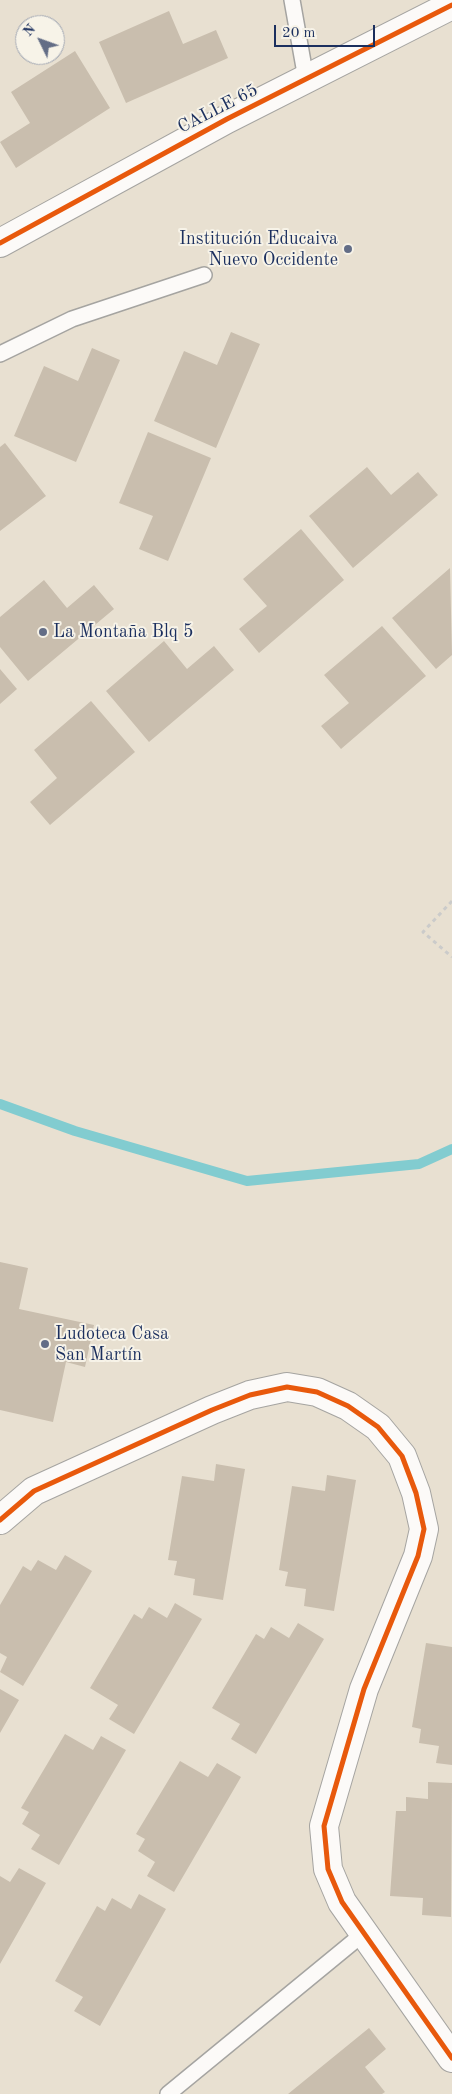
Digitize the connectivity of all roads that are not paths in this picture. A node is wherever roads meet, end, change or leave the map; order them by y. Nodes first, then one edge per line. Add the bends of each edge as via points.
1 (292, 0) edge
2 (452, 5) edge
3 (306, 79) junction
4 (0, 242) edge
5 (204, 275) dead end
6 (0, 354) edge
7 (0, 1520) edge
8 (364, 1933) junction
9 (452, 2058) edge
10 (168, 2094) edge

1 - 3 lane
2 - 3 street, CALLE 65
3 - 4 street, CALLE 65 via 218,123
5 - 6 lane via 72,318
7 - 8 street via 34,1491 250,1395 286,1387 317,1392 348,1406 378,1427 402,1456 416,1493 424,1529 418,1556 364,1689 324,1826 328,1869 342,1902
8 - 9 street
8 - 10 lane

